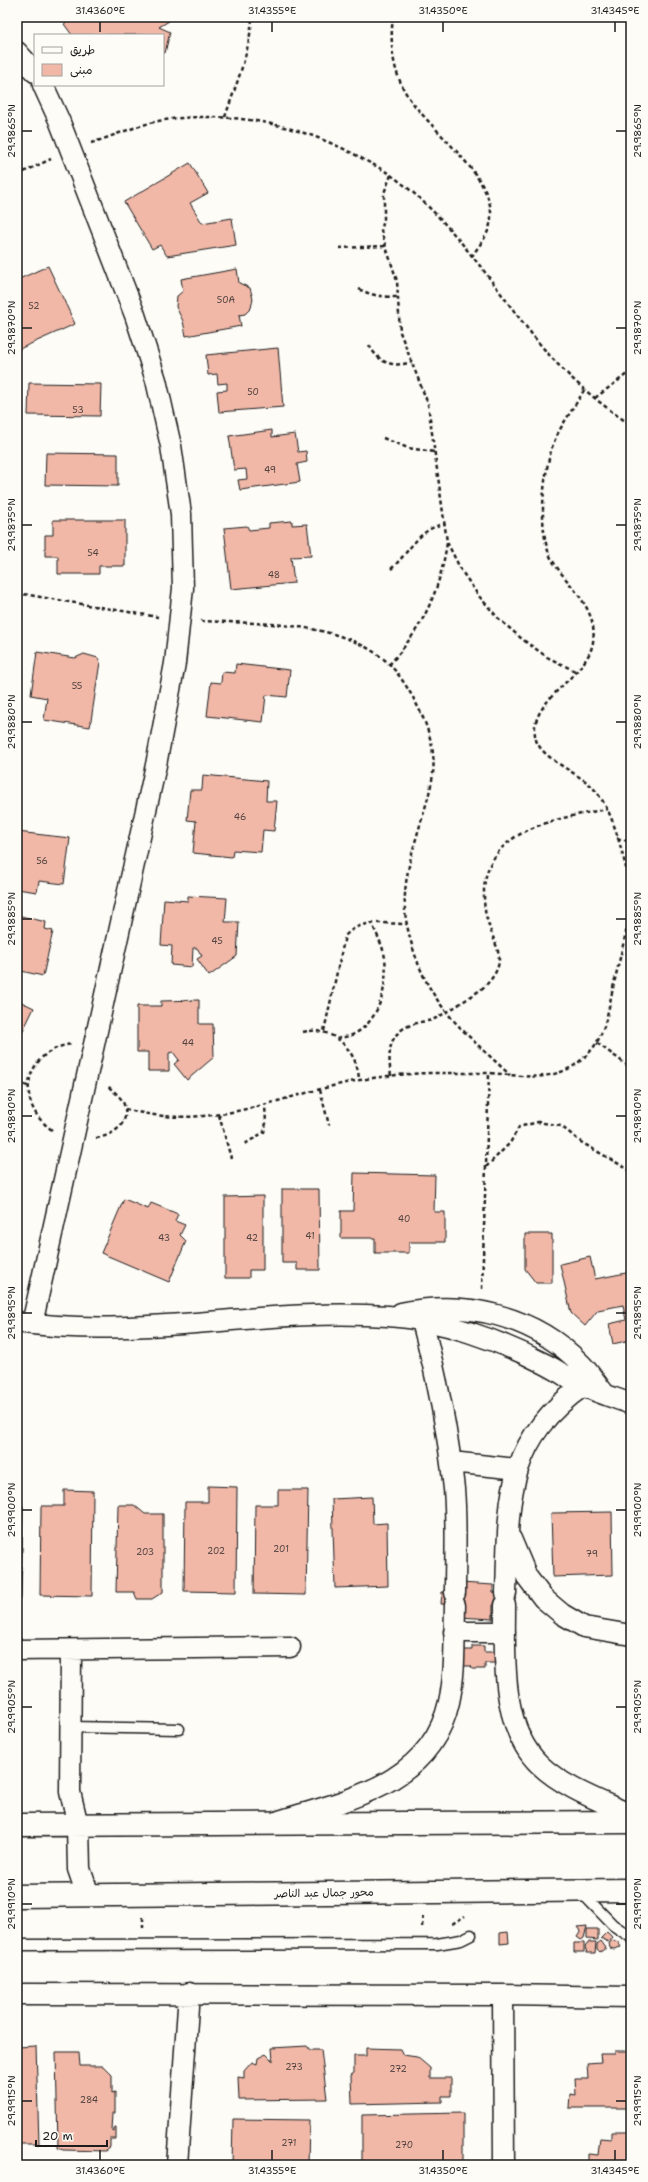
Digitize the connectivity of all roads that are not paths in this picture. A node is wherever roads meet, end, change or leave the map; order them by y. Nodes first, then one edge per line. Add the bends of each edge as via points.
1 (17, 52) edge
2 (34, 71) edge
3 (43, 86) edge
4 (388, 1316) junction
5 (422, 1321) junction
6 (24, 1323) edge
7 (583, 1386) junction
8 (605, 1394) junction
9 (631, 1404) edge
10 (450, 1462) junction
11 (517, 1469) junction
12 (508, 1532) junction
13 (454, 1632) junction
14 (505, 1632) junction
15 (631, 1635) edge
16 (290, 1647) dead end
17 (17, 1650) edge
18 (72, 1650) junction
19 (72, 1727) junction
20 (179, 1729) dead end
21 (631, 1815) edge
22 (631, 1822) edge
23 (272, 1823) junction
24 (78, 1824) junction
25 (17, 1825) edge
26 (631, 1890) edge
27 (579, 1891) junction
28 (88, 1895) junction
29 (17, 1896) edge
30 (472, 1935) dead end
31 (631, 1937) edge
32 (17, 1945) edge
33 (189, 1993) junction
34 (17, 1994) edge
35 (503, 1995) junction
36 (631, 1997) edge
37 (177, 2165) edge
38 (504, 2165) edge

1 - 2 street
3 - 6 street via 135,315 161,402 171,446 181,514 183,588 175,663 156,765
4 - 5 street
4 - 6 street via 268,1318 145,1328 82,1328
4 - 8 street via 419,1309 450,1307 481,1310 517,1321 551,1339 581,1364
5 - 7 street via 506,1346 545,1364
5 - 10 street via 439,1391
7 - 8 street
7 - 11 street via 568,1396 543,1422 532,1436
8 - 9 street
10 - 11 street
10 - 13 street via 455,1517
11 - 12 street
12 - 14 street
12 - 15 street via 527,1577 543,1598 562,1614 584,1627
13 - 14 street
13 - 23 street via 449,1703 440,1730 426,1751 401,1774 361,1796
14 - 21 street via 508,1700 518,1736 528,1752 540,1766 555,1777
16 - 18 street
17 - 18 street
18 - 19 street
19 - 20 lane
19 - 24 street via 70,1792
22 - 23 main road
23 - 24 main road
24 - 25 main road
24 - 28 main road via 79,1869
26 - 27 main road, محور جمال عبد الناصر
27 - 28 main road, محور جمال عبد الناصر
27 - 31 lane via 614,1925
28 - 29 main road, محور جمال عبد الناصر
30 - 32 lane via 450,1942 422,1944
33 - 34 street
33 - 35 street
33 - 37 street
35 - 36 street
35 - 38 street

